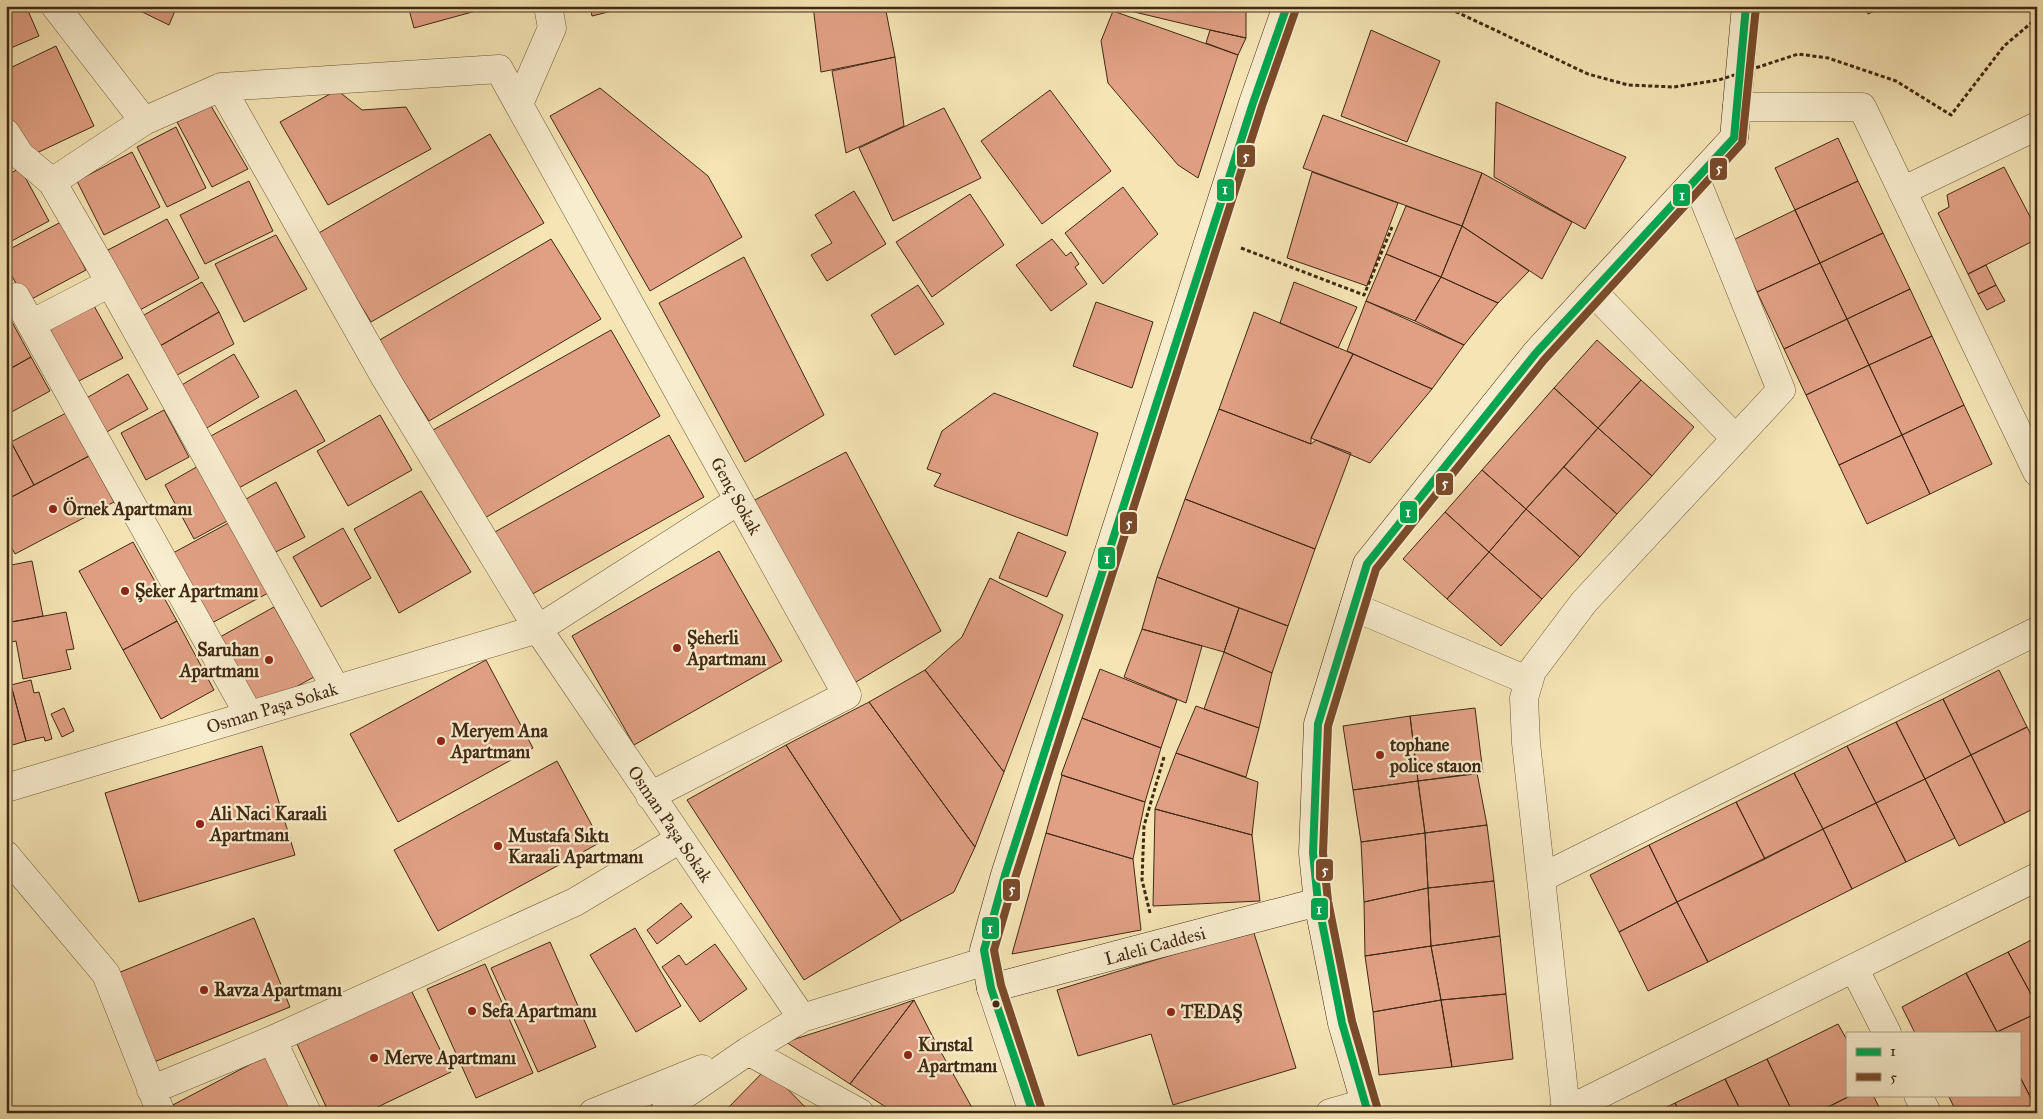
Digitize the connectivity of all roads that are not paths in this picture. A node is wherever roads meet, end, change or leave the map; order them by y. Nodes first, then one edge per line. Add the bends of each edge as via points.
1 (55, 6) edge
2 (548, 6) edge
3 (1287, 6) edge
4 (1746, 6) edge
5 (221, 87) junction
6 (519, 104) junction
7 (1737, 107) junction
8 (144, 121) junction
9 (2037, 126) edge
10 (6, 133) edge
11 (1696, 180) junction
12 (52, 182) junction
13 (1902, 191) junction
14 (110, 283) junction
15 (1593, 292) junction
16 (6, 302) edge
17 (31, 324) junction
18 (1735, 438) junction
19 (2037, 472) edge
20 (738, 500) junction
21 (1354, 607) junction
22 (538, 629) junction
23 (2037, 631) edge
24 (1529, 681) junction
25 (336, 689) junction
26 (249, 715) junction
27 (6, 788) edge
28 (650, 796) junction
29 (680, 839) junction
30 (6, 855) edge
31 (2037, 877) edge
32 (1541, 878) junction
33 (1318, 902) junction
34 (986, 961) junction
35 (1854, 968) junction
36 (991, 988) junction
37 (802, 1018) junction
38 (1886, 1032) edge
39 (272, 1040) junction
40 (748, 1051) junction
41 (1918, 1096) edge
42 (156, 1101) edge
43 (1366, 1108) edge
44 (669, 1110) edge
45 (1564, 1112) edge
46 (306, 1113) edge
47 (593, 1113) edge
48 (860, 1113) edge
49 (1033, 1113) edge
50 (1330, 1113) edge
51 (1927, 1113) edge

1 - 8 street
2 - 6 street via 552,28
3 - 34 street via 1004,874 984,950
4 - 7 street
5 - 6 street, Genç Sokak via 500,68
5 - 8 street
5 - 22 street via 386,379
6 - 20 street, Genç Sokak
7 - 11 street via 1734,138
7 - 13 street via 1862,107
8 - 12 street
9 - 13 street
10 - 12 street via 20,155
11 - 15 street
11 - 18 street via 1781,390
12 - 14 street
13 - 19 street
14 - 17 street
14 - 25 street
15 - 18 street
15 - 21 street via 1536,353 1367,564
16 - 17 street via 16,297
17 - 26 street
18 - 24 street via 1584,602 1532,671
20 - 22 street, Osman Paşa Sokak
20 - 28 street, Genç Sokak via 847,696
21 - 24 street
21 - 33 street via 1318,724 1313,853
22 - 25 street, Osman Paşa Sokak
22 - 28 street, Osman Paşa Sokak
23 - 32 street
24 - 32 street via 1524,698 1526,742
25 - 26 street, Osman Paşa Sokak
26 - 27 street, Osman Paşa Sokak
28 - 29 street, Osman Paşa Sokak
29 - 37 street, Osman Paşa Sokak
29 - 39 street via 575,902
30 - 42 street via 106,974
31 - 35 street
32 - 45 street
33 - 36 street, Laleli Caddesi
33 - 43 street via 1342,1023
34 - 36 street
34 - 37 street
35 - 38 street
35 - 45 street
36 - 49 street
37 - 40 street
39 - 42 street
39 - 46 street
40 - 44 street
40 - 47 street
40 - 48 street
41 - 51 street
43 - 50 street

